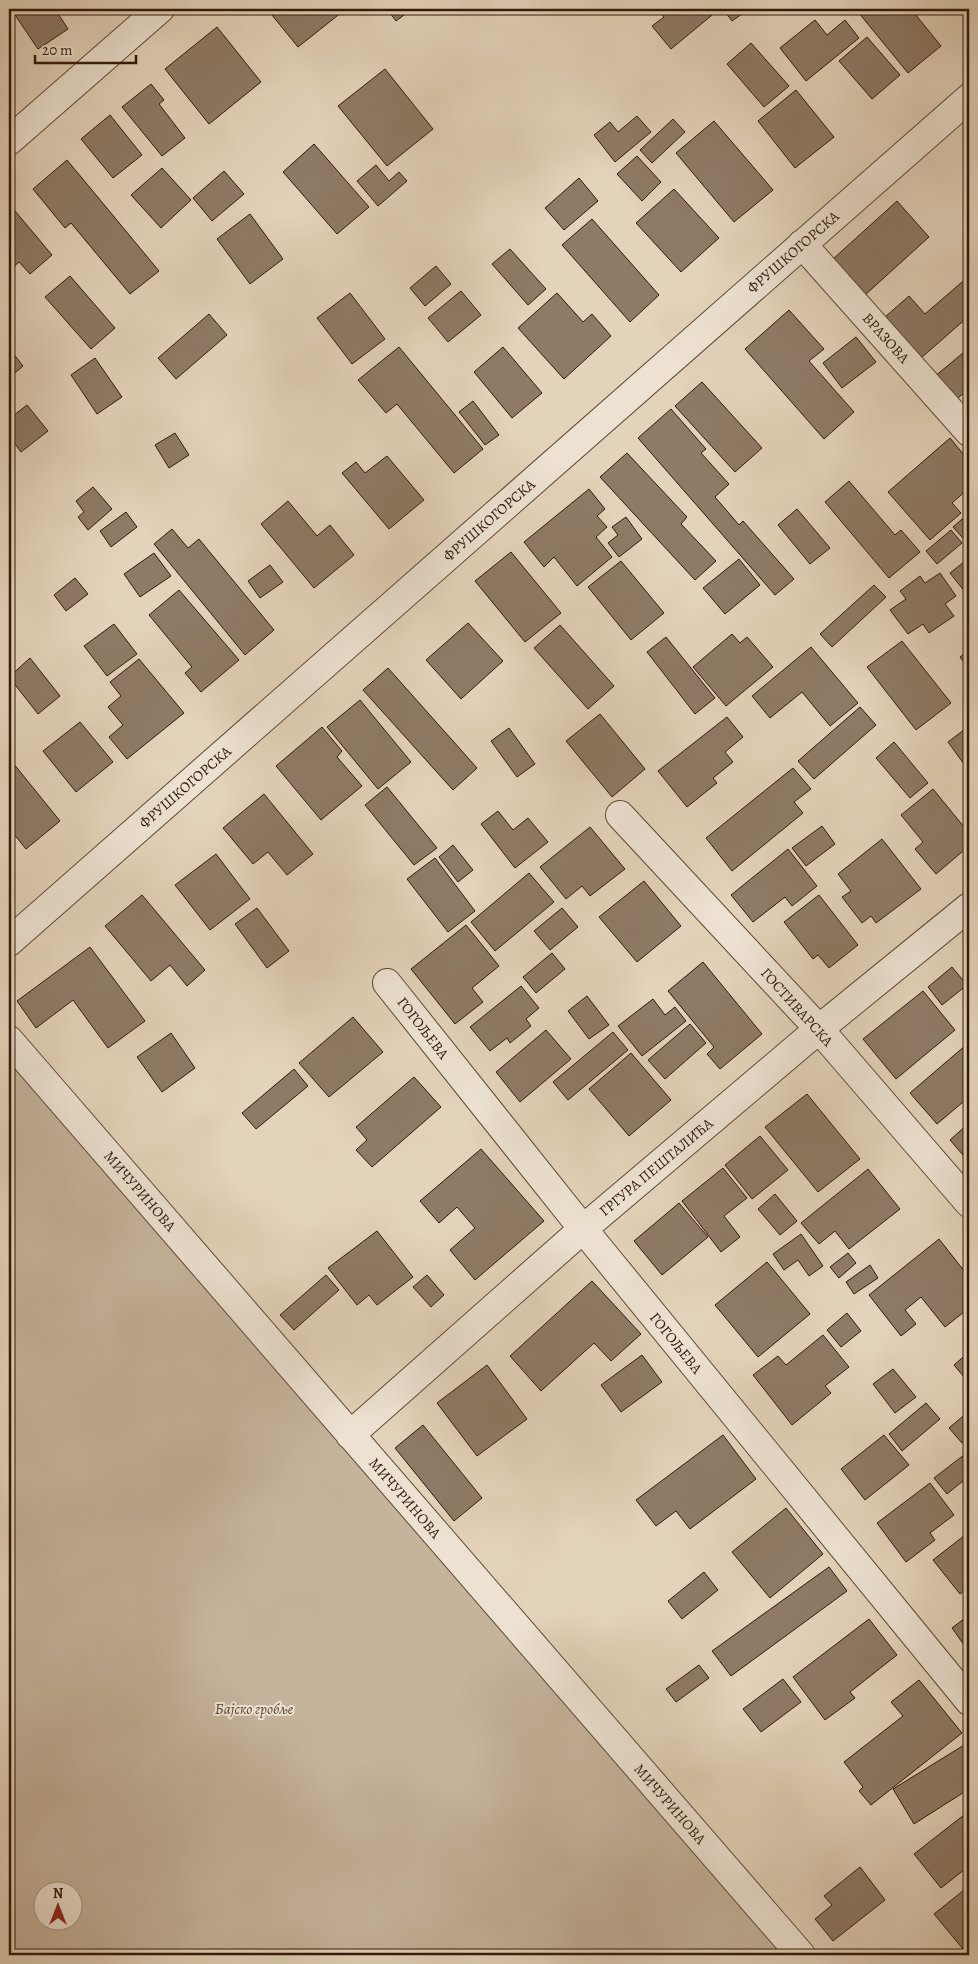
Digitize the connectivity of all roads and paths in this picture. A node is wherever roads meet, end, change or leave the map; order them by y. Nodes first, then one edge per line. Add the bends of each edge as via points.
1 (160, 9) edge
2 (969, 98) edge
3 (9, 140) edge
4 (802, 244) junction
5 (969, 432) edge
6 (620, 815) dead end
7 (969, 907) edge
8 (9, 942) edge
9 (387, 983) dead end
10 (819, 1029) junction
11 (9, 1040) edge
12 (969, 1203) edge
13 (582, 1229) junction
14 (350, 1435) junction
15 (969, 1701) edge
16 (801, 1955) edge

1 - 3 street
2 - 4 street, ФРУШКОГОРСКА
4 - 5 street, ВРАЗОВА
4 - 8 street, ФРУШКОГОРСКА
6 - 10 street, ГОСТИВАРСКА
7 - 10 street, ГРГУРА ПЕШТАЛИЋА
9 - 13 street, ГОГОЉЕВА
10 - 12 street, ГОСТИВАРСКА
10 - 13 street, ГРГУРА ПЕШТАЛИЋА
11 - 14 street, МИЧУРИНОВА
13 - 14 street, ГРГУРА ПЕШТАЛИЋА
13 - 15 street, ГОГОЉЕВА
14 - 16 street, МИЧУРИНОВА

